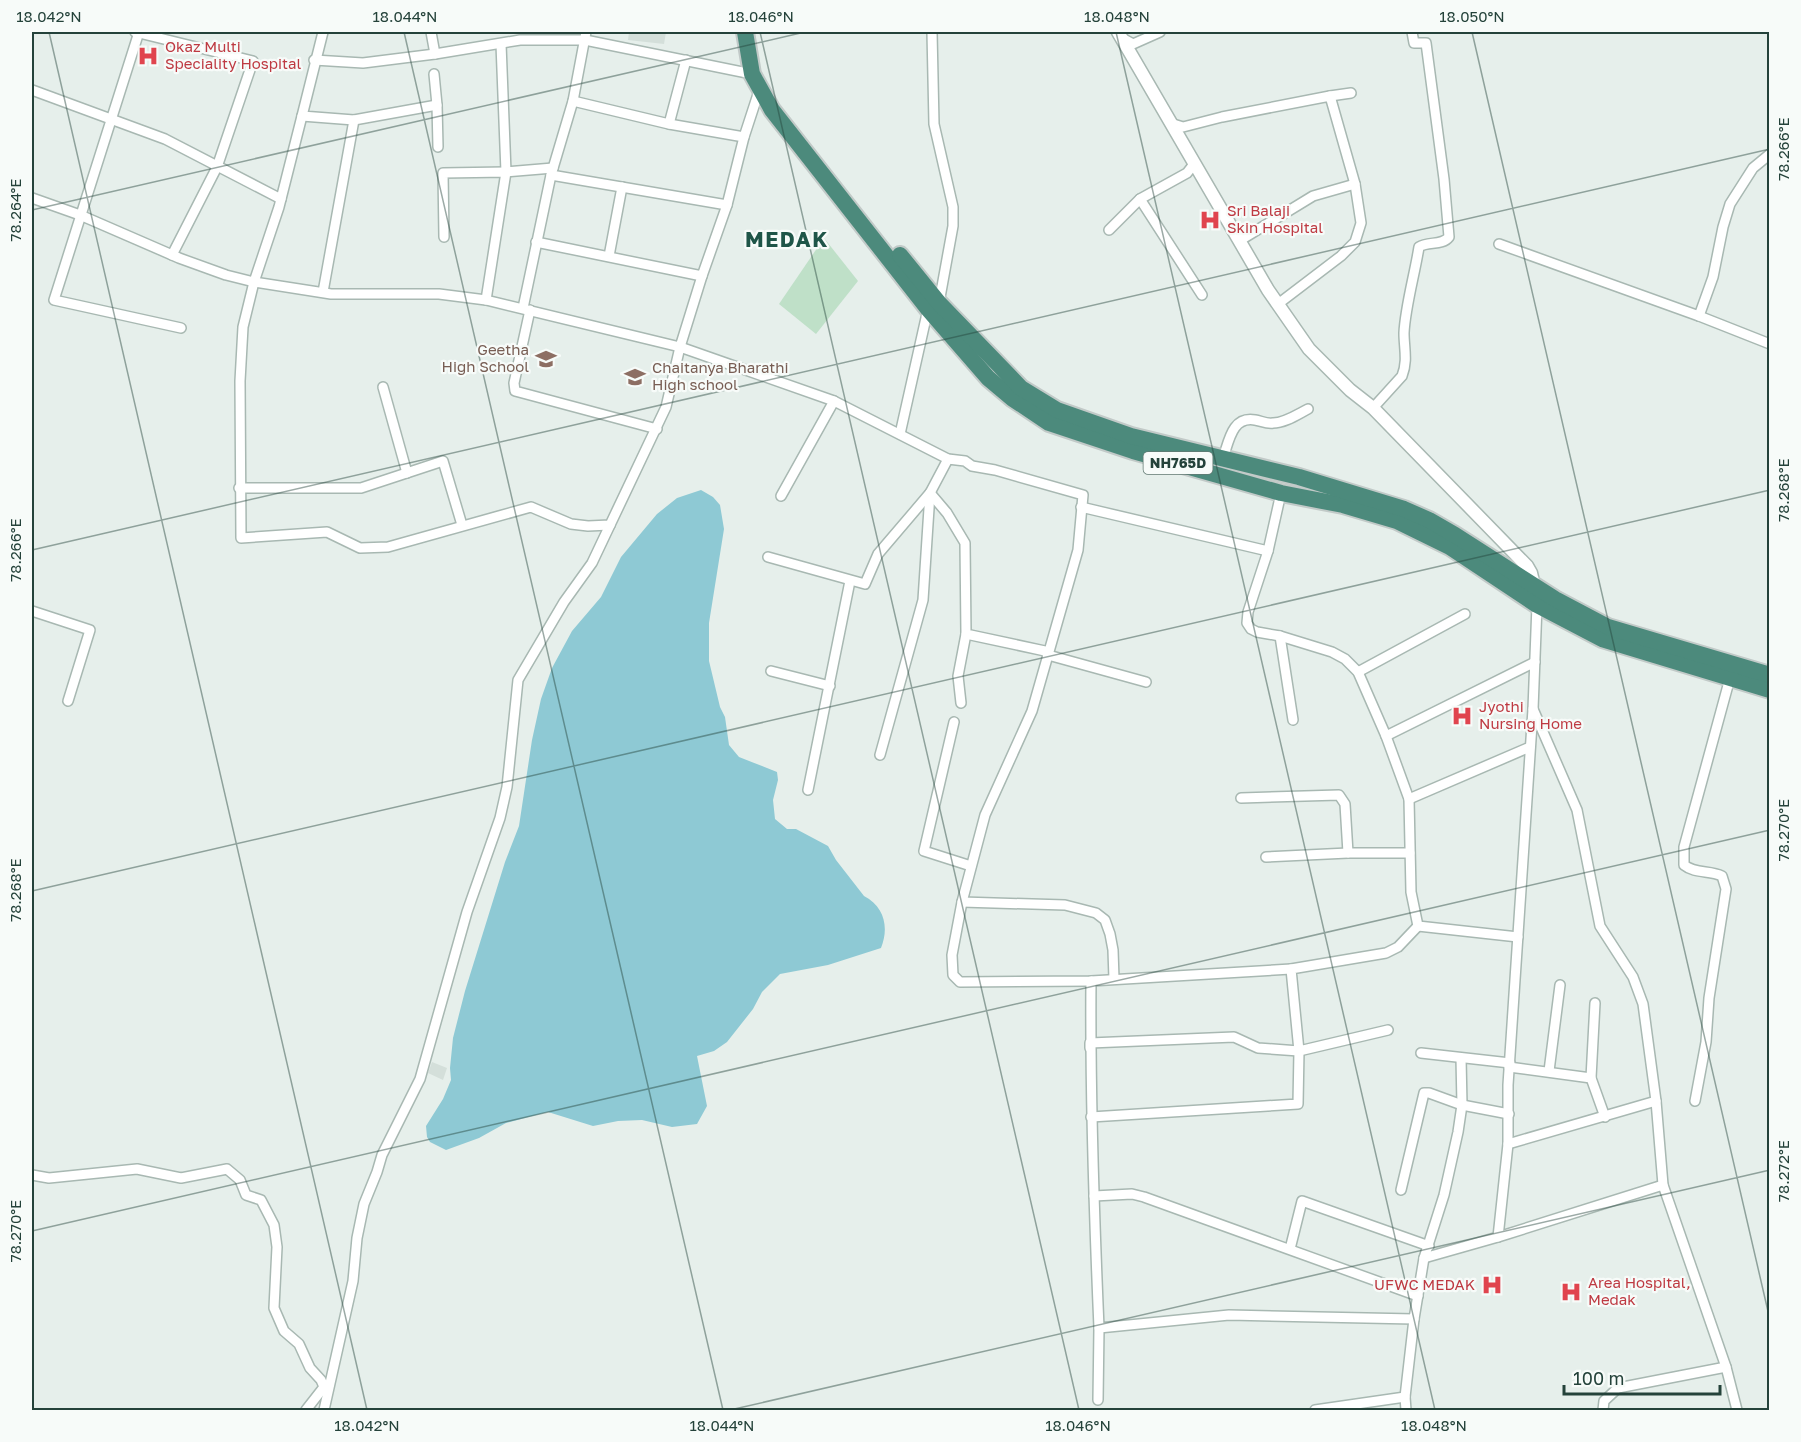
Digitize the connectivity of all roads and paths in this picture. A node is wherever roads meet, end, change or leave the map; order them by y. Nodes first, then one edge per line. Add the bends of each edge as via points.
1 (138, 32) edge
2 (323, 32) edge
3 (432, 32) edge
4 (745, 32) edge
5 (753, 32) edge
6 (932, 32) edge
7 (1160, 32) edge
8 (1412, 32) edge
9 (1120, 35) edge
10 (521, 36) edge
11 (585, 36) edge
12 (501, 44) junction
13 (435, 54) junction
14 (314, 60) junction
15 (686, 60) junction
16 (434, 74) dead end
17 (756, 81) junction
18 (32, 90) edge
19 (1351, 93) dead end
20 (1330, 96) junction
21 (573, 100) junction
22 (437, 105) junction
23 (302, 116) junction
24 (112, 119) junction
25 (354, 120) junction
26 (1170, 123) junction
27 (669, 124) junction
28 (744, 137) junction
29 (438, 147) dead end
30 (1770, 154) edge
31 (1194, 164) junction
32 (218, 167) junction
33 (506, 172) junction
34 (552, 172) junction
35 (1355, 184) junction
36 (622, 187) junction
37 (32, 198) edge
38 (281, 199) junction
39 (1140, 199) junction
40 (727, 205) junction
41 (80, 215) junction
42 (1109, 230) dead end
43 (444, 237) dead end
44 (1239, 240) junction
45 (536, 242) junction
46 (1498, 244) dead end
47 (172, 255) junction
48 (609, 256) junction
49 (702, 276) junction
50 (254, 282) junction
51 (323, 292) junction
52 (1202, 295) dead end
53 (486, 300) junction
54 (1278, 304) junction
55 (934, 306) junction
56 (527, 309) junction
57 (1699, 316) junction
58 (180, 328) dead end
59 (1770, 344) edge
60 (680, 347) junction
61 (383, 387) dead end
62 (834, 401) junction
63 (1373, 408) junction
64 (1308, 409) dead end
65 (657, 429) junction
66 (900, 434) junction
67 (1223, 458) junction
68 (948, 459) junction
69 (407, 473) junction
70 (239, 488) junction
71 (930, 493) junction
72 (1281, 493) junction
73 (780, 496) dead end
74 (1081, 507) junction
75 (462, 525) junction
76 (610, 525) junction
77 (1268, 551) junction
78 (768, 557) dead end
79 (850, 581) junction
80 (1534, 585) junction
81 (1537, 605) junction
82 (32, 611) edge
83 (1465, 614) dead end
84 (966, 634) junction
85 (1280, 636) junction
86 (1048, 655) junction
87 (1535, 662) junction
88 (771, 671) dead end
89 (1358, 672) junction
90 (1770, 675) edge
91 (1730, 678) junction
92 (1146, 682) dead end
93 (830, 686) junction
94 (1770, 690) edge
95 (68, 701) dead end
96 (961, 703) dead end
97 (1533, 709) junction
98 (1293, 720) dead end
99 (954, 722) dead end
100 (1386, 736) junction
101 (1530, 747) junction
102 (880, 755) dead end
103 (808, 790) dead end
104 (1241, 798) dead end
105 (1409, 799) junction
106 (1348, 853) junction
107 (1410, 853) junction
108 (1266, 857) dead end
109 (971, 866) junction
110 (962, 902) junction
111 (1418, 926) junction
112 (1518, 937) junction
113 (1291, 969) junction
114 (1114, 979) junction
115 (1090, 981) junction
116 (1560, 985) dead end
117 (1595, 1003) dead end
118 (1388, 1030) dead end
119 (1090, 1048) junction
120 (1299, 1051) junction
121 (1421, 1053) dead end
122 (1461, 1058) junction
123 (1509, 1065) junction
124 (1549, 1071) junction
125 (1591, 1078) junction
126 (1656, 1101) junction
127 (1695, 1101) dead end
128 (1462, 1105) junction
129 (1509, 1113) junction
130 (1091, 1117) junction
131 (1605, 1117) junction
132 (1508, 1144) junction
133 (32, 1175) edge
134 (1663, 1185) junction
135 (1401, 1190) dead end
136 (1094, 1196) junction
137 (1498, 1237) junction
138 (1429, 1246) junction
139 (1290, 1249) junction
140 (1424, 1258) junction
141 (1418, 1296) junction
142 (1414, 1319) junction
143 (1098, 1328) junction
144 (1726, 1367) junction
145 (1405, 1397) junction
146 (1098, 1400) dead end
147 (306, 1410) edge
148 (324, 1410) edge
149 (1315, 1410) edge
150 (1406, 1410) edge
151 (1603, 1410) edge
152 (1737, 1410) edge

1 - 24 street
1 - 32 street via 253,61
2 - 14 street
3 - 13 street
4 - 17 highway, NH765D
5 - 55 highway, NH765D via 759,64 774,92
6 - 55 street via 934,124 953,207 953,226
7 - 9 street via 1133,44
8 - 63 street via 1414,43 1426,42 1449,237 1419,248 1404,332 1404,370
9 - 26 street
10 - 11 street
10 - 12 street
11 - 15 street
11 - 21 street
12 - 13 street
12 - 33 street
13 - 14 street via 363,63
14 - 23 street
15 - 17 street
15 - 27 street
16 - 22 street
17 - 28 street
17 - 55 highway, NH765D via 772,110
18 - 24 street
19 - 20 street
20 - 26 street via 1183,127
20 - 35 street
21 - 27 street
21 - 34 street
22 - 25 street
22 - 29 street
23 - 25 street
23 - 38 street
24 - 32 street
24 - 41 street
25 - 51 street
26 - 31 street
27 - 28 street
28 - 40 street
30 - 57 street via 1753,168 1730,204 1713,278
31 - 39 street via 1187,173
31 - 44 street
32 - 38 street
32 - 47 street
33 - 34 street
33 - 43 street via 442,173
33 - 53 street
34 - 36 street
34 - 45 street
35 - 44 street via 1313,196
35 - 54 street via 1361,223 1355,242
36 - 40 street
36 - 48 street
37 - 41 street
38 - 50 street
39 - 42 street
39 - 52 street
40 - 49 street
41 - 47 street
41 - 58 street via 54,300
44 - 54 street
45 - 48 street
45 - 56 street
46 - 57 street
47 - 50 street
48 - 49 street
49 - 60 street
50 - 51 street
50 - 70 street via 243,327
51 - 53 street via 439,294
53 - 56 street
54 - 63 street via 1309,349
55 - 66 street
55 - 67 highway, NH765D via 1039,401 1131,436
55 - 72 highway, NH765D via 988,378 1049,423
56 - 60 street
56 - 65 street via 515,391
57 - 59 street
60 - 62 street
60 - 65 street
61 - 69 street
62 - 66 street
62 - 73 street
63 - 80 street via 1527,566
64 - 67 street via 1274,423 1241,420
65 - 76 street
66 - 68 street
67 - 80 highway, NH765D via 1404,509 1455,535
68 - 71 street
68 - 74 street via 1083,495
69 - 70 street via 361,488
69 - 75 street via 443,461
70 - 75 street via 241,538 327,532 360,548 388,547
71 - 79 street via 878,554 865,584
71 - 84 street via 965,543
71 - 102 street via 923,600
72 - 77 street
72 - 81 highway, NH765D via 1397,521 1450,547
74 - 77 street
74 - 86 street via 1078,550
75 - 76 street via 531,507 571,524
76 - 148 street via 592,563 518,680 500,818 466,912 420,1079 382,1155 363,1204 353,1281
77 - 85 street via 1247,623 1257,632
78 - 79 street
79 - 93 street
80 - 81 street
80 - 90 highway, NH765D via 1608,627
81 - 87 street
81 - 91 highway, NH765D via 1602,639
82 - 95 street via 90,630
83 - 89 street
84 - 86 street via 1045,651
84 - 96 street via 958,676
85 - 89 street via 1345,658
85 - 98 street
86 - 92 street
86 - 109 street via 1030,717 985,814
87 - 97 street
87 - 100 street
88 - 93 street
89 - 100 street
91 - 94 highway, NH765D
91 - 127 street via 1684,847 1684,865 1722,876 1726,889
93 - 103 street
97 - 101 street
97 - 126 street via 1577,810 1600,926 1638,990
99 - 109 street via 924,851
100 - 105 street
101 - 105 street
101 - 112 street
104 - 106 street via 1339,795 1345,804
105 - 107 street
106 - 107 street
106 - 108 street
107 - 111 street via 1411,892
109 - 110 street
110 - 114 street via 1065,905 1096,913 1110,934
110 - 115 street via 952,955 953,975 960,982
111 - 112 street
111 - 113 street via 1386,953
112 - 123 street
113 - 114 street
113 - 120 street
114 - 115 street
115 - 119 street
116 - 124 street
117 - 125 street
118 - 120 street
119 - 120 street via 1090,1043 1234,1037 1258,1048
119 - 130 street
120 - 130 street via 1298,1104
121 - 122 street
122 - 123 street
122 - 128 street
123 - 124 street
123 - 129 street
124 - 125 street
125 - 131 street
126 - 131 street
126 - 134 street
128 - 129 street
128 - 135 street via 1424,1093
128 - 138 street
129 - 132 street
130 - 136 street
131 - 132 street
132 - 137 street
133 - 147 street via 49,1178 137,1169 181,1178 227,1169 240,1180 246,1195 261,1200 274,1225 274,1308 284,1331 299,1344 324,1387
134 - 137 street
134 - 144 street
136 - 139 street via 1144,1197
136 - 143 street
137 - 140 street
138 - 139 street via 1302,1201
138 - 140 street
139 - 141 street
140 - 141 street
141 - 142 street
142 - 143 street via 1229,1315
142 - 145 street
143 - 146 street
144 - 151 street via 1618,1389 1605,1401
144 - 152 street
145 - 149 street
145 - 150 street

